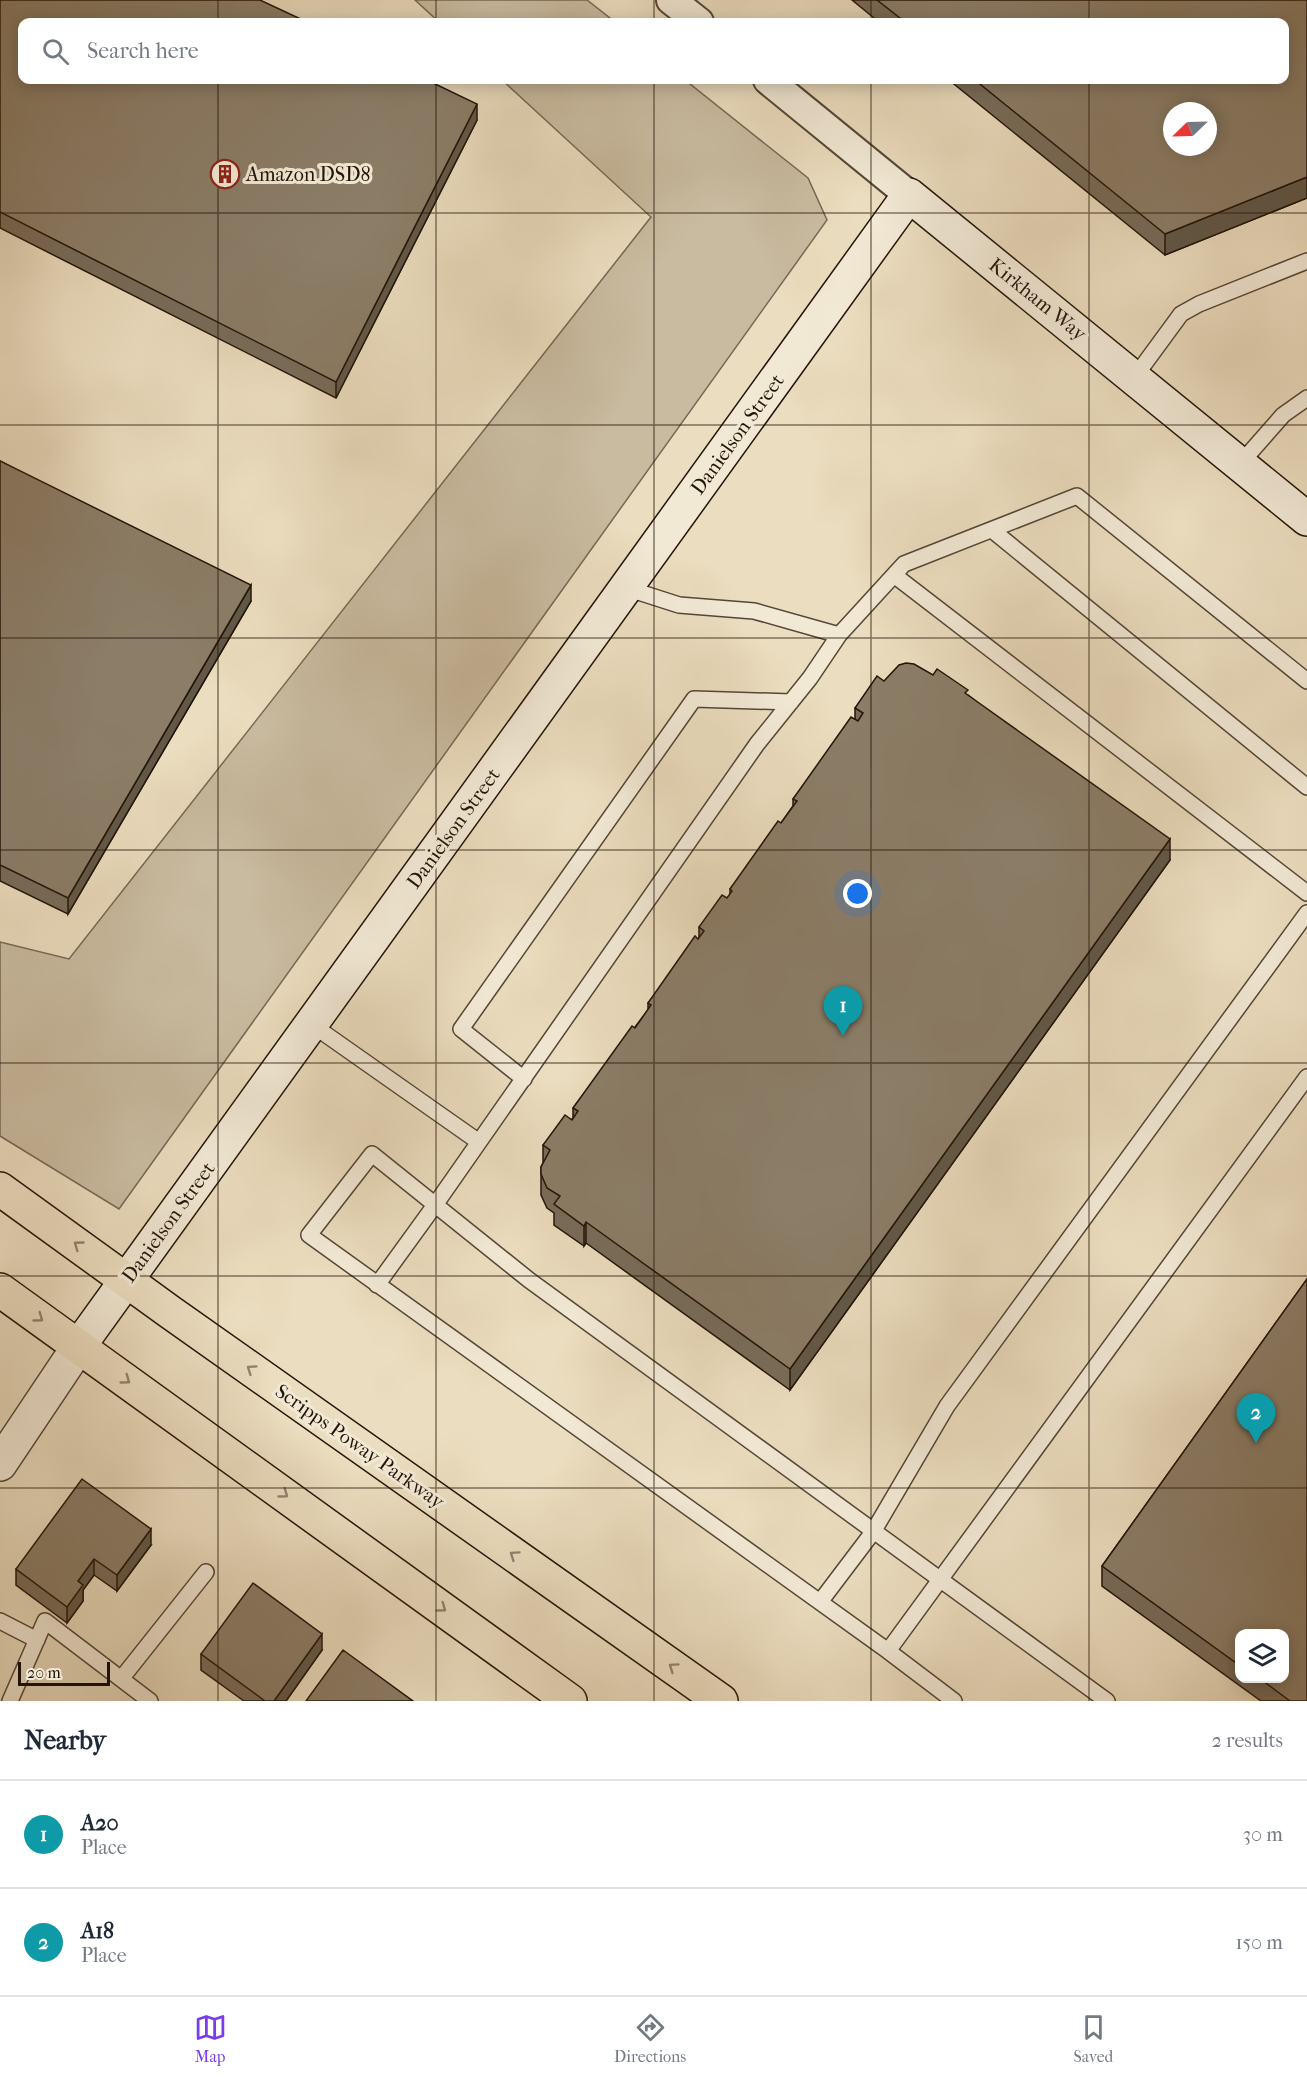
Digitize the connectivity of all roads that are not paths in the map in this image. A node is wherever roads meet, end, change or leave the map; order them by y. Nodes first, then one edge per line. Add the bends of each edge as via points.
1 (671, 0) edge
2 (694, 18) edge
3 (773, 84) edge
4 (909, 195) junction
5 (1307, 261) edge
6 (1134, 378) junction
7 (1307, 398) edge
8 (1240, 464) junction
9 (1307, 519) edge
10 (992, 530) junction
11 (894, 575) junction
12 (626, 588) junction
13 (839, 635) junction
14 (1307, 681) edge
15 (791, 702) junction
16 (1307, 787) edge
17 (1307, 893) edge
18 (1307, 913) edge
19 (311, 1024) junction
20 (1307, 1077) edge
21 (524, 1078) junction
22 (479, 1142) junction
23 (0, 1189) edge
24 (435, 1205) junction
25 (125, 1280) junction
26 (377, 1285) junction
27 (0, 1290) edge
28 (79, 1346) junction
29 (0, 1464) edge
30 (873, 1532) junction
31 (206, 1572) dead end
32 (940, 1580) junction
33 (820, 1602) junction
34 (0, 1621) edge
35 (37, 1640) junction
36 (888, 1651) junction
37 (121, 1678) junction
38 (10, 1701) edge
39 (150, 1701) edge
40 (570, 1701) edge
41 (721, 1701) edge
42 (954, 1701) edge
43 (1107, 1701) edge

1 - 2 street
3 - 4 street, Kirkham Way
4 - 6 main road, Kirkham Way
4 - 12 main road, Danielson Street
5 - 6 lane via 1181,314
6 - 8 main road, Kirkham Way
7 - 8 lane via 1283,415
8 - 9 main road, Kirkham Way
10 - 11 lane via 904,564
10 - 14 lane via 1077,496
10 - 16 lane
11 - 13 lane
11 - 17 lane
12 - 13 lane via 679,606 754,611
12 - 19 main road, Danielson Street
13 - 15 lane
15 - 21 lane
15 - 21 lane via 694,699 461,1029
18 - 30 lane via 947,1406
19 - 22 lane
19 - 25 main road, Danielson Street
20 - 32 lane
21 - 22 lane
22 - 24 lane
25 -> 23 main road, Scripps Poway Parkway
24 - 26 lane
24 - 26 lane via 372,1154 309,1235
24 - 30 lane via 529,1280
25 - 28 main road, Danielson Street
41 -> 25 main road, Scripps Poway Parkway
26 - 33 lane
27 -> 28 main road
28 - 29 main road, Danielson Street
28 -> 40 main road
30 - 32 lane
30 - 33 lane
31 - 37 lane
32 - 36 lane
32 - 43 lane
33 - 36 lane
34 - 35 lane
35 - 37 lane via 45,1621
35 - 38 lane
36 - 42 lane
37 - 39 lane

